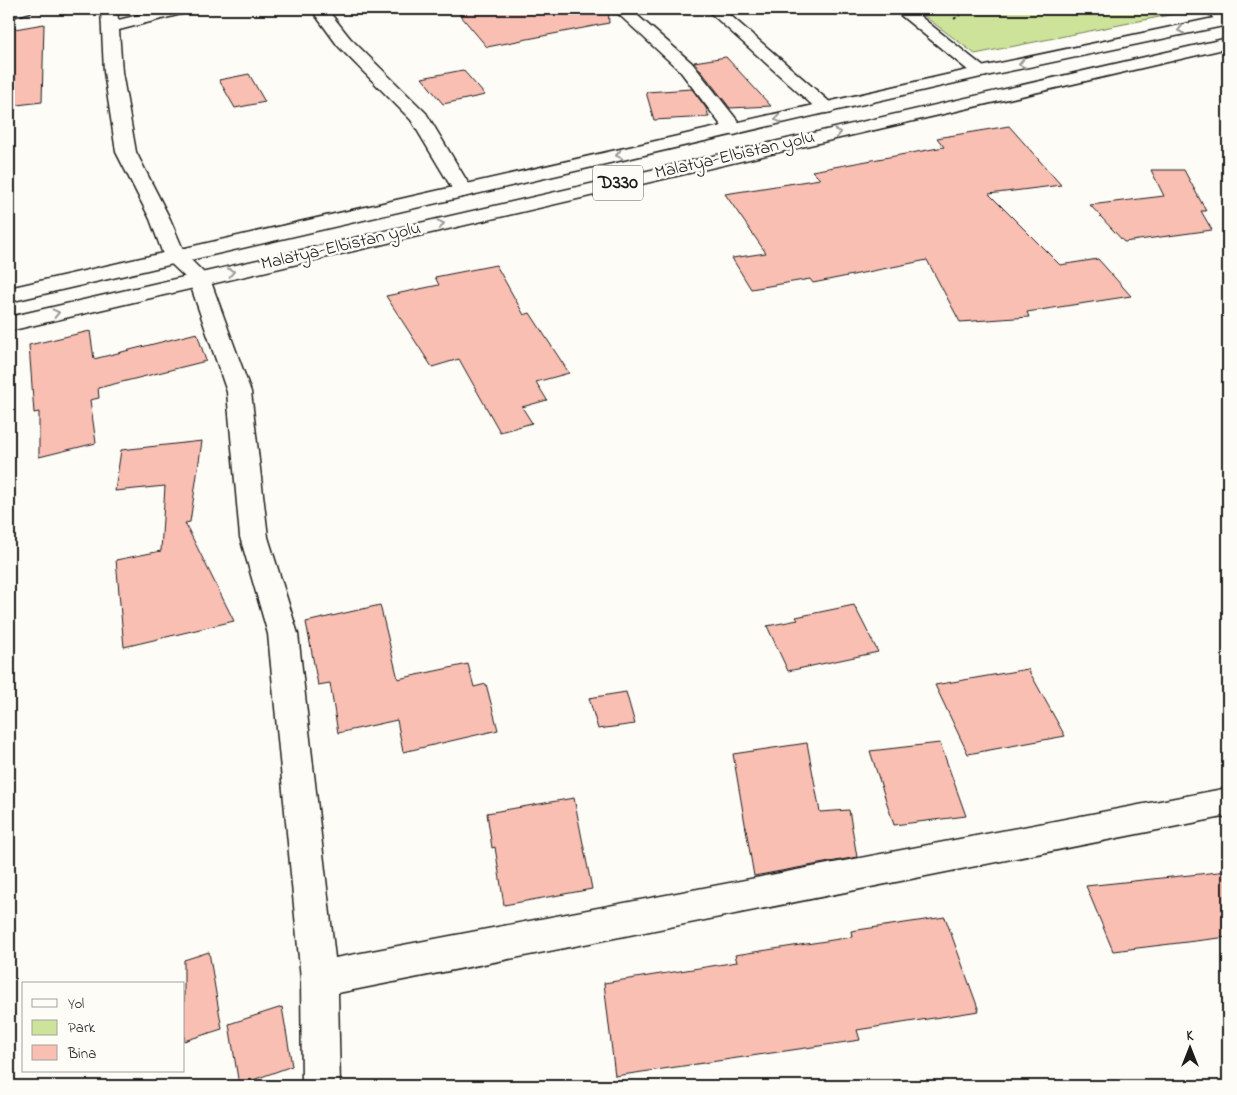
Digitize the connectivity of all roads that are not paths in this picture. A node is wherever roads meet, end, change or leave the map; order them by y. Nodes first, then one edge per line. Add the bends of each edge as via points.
1 (24, 9) edge
2 (182, 9) edge
3 (318, 9) edge
4 (621, 9) edge
5 (714, 9) edge
6 (901, 9) edge
7 (9, 13) edge
8 (1222, 17) edge
9 (109, 18) edge
10 (1228, 43) edge
11 (981, 72) junction
12 (826, 108) junction
13 (734, 129) junction
14 (463, 191) junction
15 (175, 257) junction
16 (199, 279) junction
17 (9, 295) edge
18 (9, 324) edge
19 (1228, 802) edge
20 (319, 979) junction
21 (320, 1086) edge

1 - 7 street
2 - 9 street
3 - 14 street via 344,42 419,117
4 - 13 street via 686,68
5 - 12 street
6 - 11 street
8 -> 11 street, Malatya-Elbistan yolu / D330
9 - 15 street via 113,72 126,152
16 -> 10 street, Malatya-Elbistan yolu / D330
11 - 12 street, Malatya-Elbistan yolu / D330
12 -> 13 street, Malatya-Elbistan yolu / D330
13 -> 14 street, Malatya-Elbistan yolu / D330
14 - 15 street, Malatya-Elbistan yolu / D330
15 - 16 street
15 - 17 street, Malatya-Elbistan yolu / D330
18 -> 16 street, Malatya-Elbistan yolu / D330
16 - 20 street via 239,392 254,537 283,634
19 - 20 street
20 - 21 street

